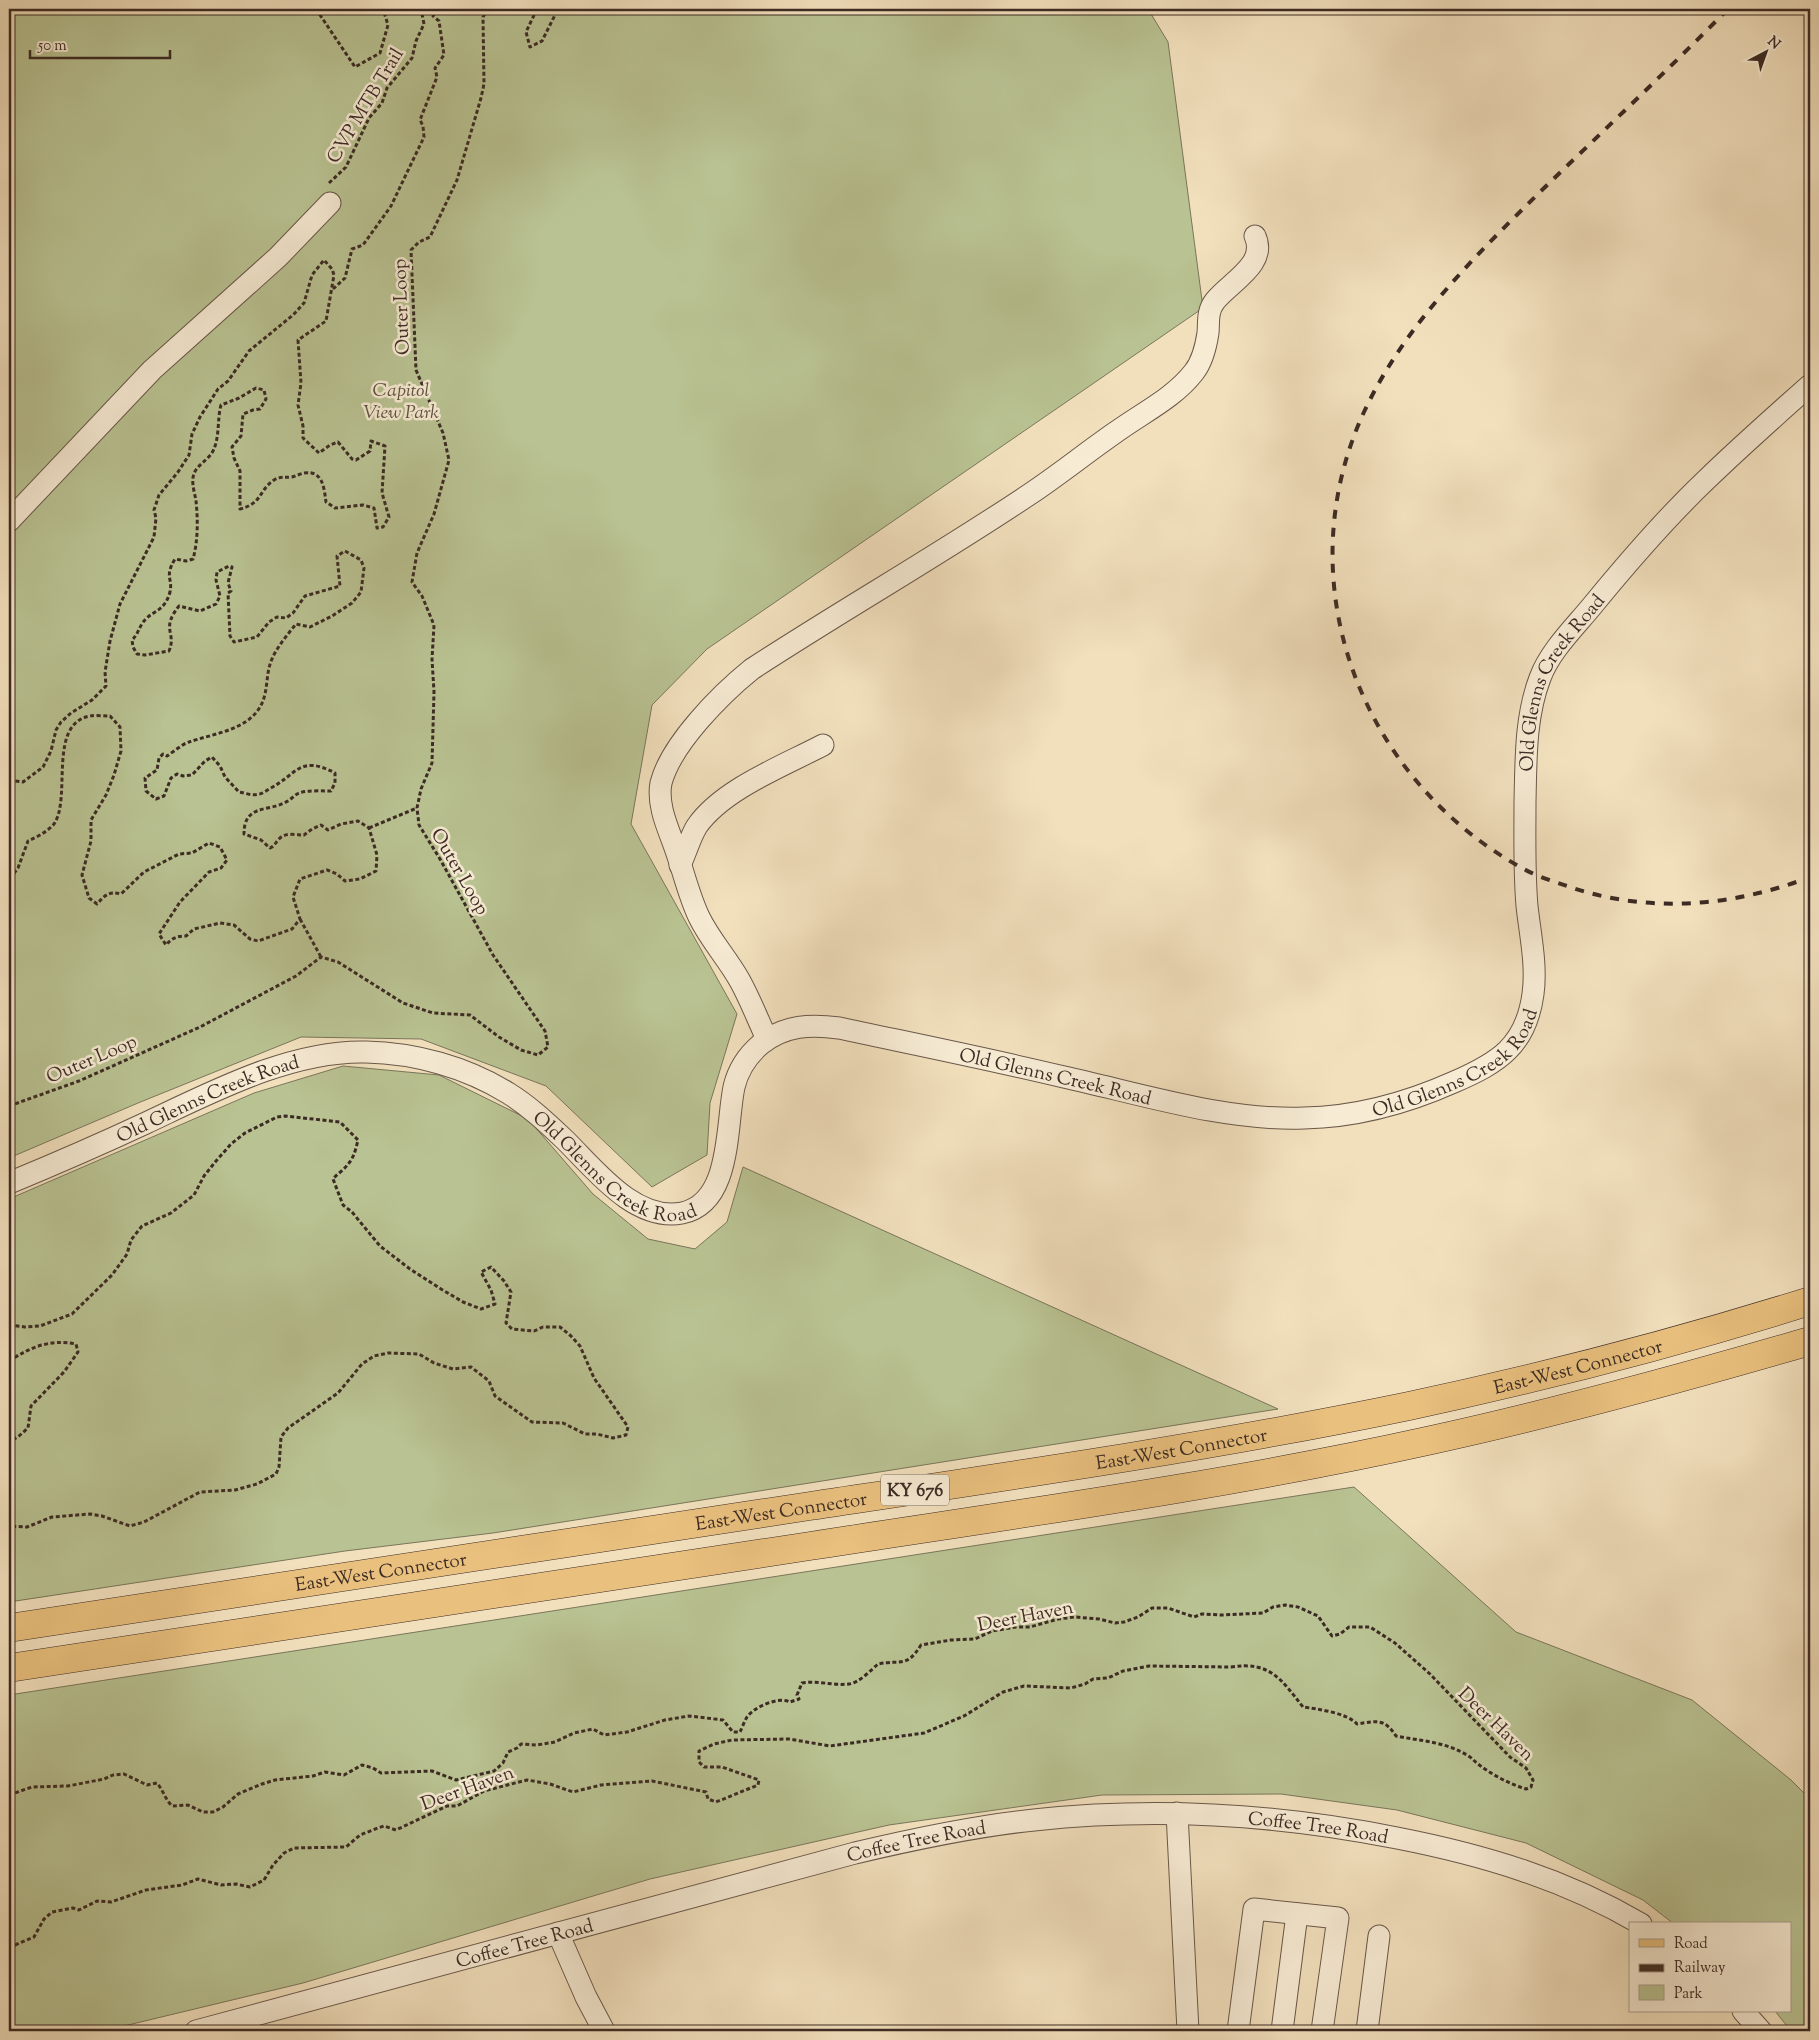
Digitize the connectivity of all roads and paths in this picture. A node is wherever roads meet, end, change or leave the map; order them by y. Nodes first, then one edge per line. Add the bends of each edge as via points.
1 (316, 9) edge
2 (383, 9) edge
3 (421, 9) edge
4 (438, 9) edge
5 (488, 9) edge
6 (537, 9) edge
7 (558, 9) edge
8 (330, 193) joint
9 (1255, 236) dead end
10 (333, 290) junction
11 (1810, 385) edge
12 (9, 521) edge
13 (823, 745) dead end
14 (9, 780) edge
15 (418, 808) junction
16 (369, 828) junction
17 (680, 866) junction
18 (9, 880) edge
19 (300, 919) junction
20 (321, 957) junction
21 (767, 1039) junction
22 (9, 1106) edge
23 (9, 1183) edge
24 (1810, 1300) edge
25 (9, 1325) edge
26 (1810, 1341) edge
27 (9, 1361) edge
28 (9, 1442) edge
29 (9, 1526) edge
30 (9, 1628) edge
31 (9, 1668) edge
32 (9, 1795) edge
33 (1177, 1813) junction
34 (1297, 1914) junction
35 (1638, 1922) edge
36 (558, 1933) junction
37 (1379, 1936) dead end
38 (9, 1942) edge
39 (1745, 2012) edge
40 (196, 2031) edge
41 (604, 2031) edge
42 (1188, 2031) edge
43 (1238, 2031) edge
44 (1282, 2031) edge
45 (1322, 2031) edge
46 (1367, 2031) edge
47 (1761, 2031) edge

1 - 2 path via 355,67 380,53 388,25
3 - 8 path, CVP MTB Trail via 424,24 412,58 387,88 382,103 369,118
4 - 10 path via 433,16 439,21 444,55 435,68 437,77 420,120 424,126 424,137 391,206 363,245 352,249 345,278
5 - 15 path, Outer Loop via 483,17 484,84 459,174 430,237 411,250 416,370 443,433 449,460 434,514 417,552 412,582 422,596 434,625 432,763 421,789
6 - 7 path via 526,32 530,47 542,41
8 - 12 street via 278,257 152,370
9 - 17 street via 1259,252 1210,308 1204,350 1186,381 1030,494 752,669 699,720 668,766 660,793
10 - 14 path via 334,275 324,260 312,275 304,303 249,351 200,417 192,434 189,455 159,495 154,510 154,537 120,604 110,641 106,686 61,722 43,767 22,782
10 - 16 path via 326,321 298,340 301,383 298,405 302,438 319,453 338,442 356,460 370,451 371,441 385,446 382,493 388,517 386,522 378,528 374,508 368,506 335,508 326,502 324,483 316,475 305,473 272,481 252,506 240,509 240,471 232,447 242,436 243,414 260,409 266,399 264,390 256,388 221,405 214,450 198,467 192,481 197,538 192,559 175,559 168,570 170,591 163,608 142,623 132,640 137,654 169,652 170,617 179,606 200,611 216,604 220,596 217,572 229,566 232,566 228,583 231,591 228,593 230,636 234,642 256,637 276,617 286,618 293,613 305,596 340,586 338,556 345,552 360,560 364,568 361,592 352,603 310,627 296,624 272,658 266,679 266,695 260,708 239,725 187,742 167,756 164,754 157,770 145,778 146,791 156,799 164,796 171,778 177,774 192,776 212,757 239,792 260,794 276,786 293,771 308,765 323,767 335,773 331,790 298,793 286,803 250,815 244,824 244,834 261,840 270,848 285,834 304,835 321,825 328,830 358,821
11 - 21 street, Old Glenns Creek Road via 1706,479 1630,559 1543,670 1531,710 1526,774 1524,870 1534,993 1519,1038 1496,1061 1441,1088 1406,1100 1341,1115 1286,1118 1245,1115 1186,1104 839,1028 798,1026
13 - 17 street via 732,793 711,810 696,828
15 - 16 path
15 - 20 path, Outer Loop via 419,825 493,955 545,1031 548,1047 538,1055 521,1050 470,1015 433,1013 403,1004 338,962
16 - 19 path via 377,855 376,871 360,880 345,881 327,870 300,878 293,897
17 - 21 street via 698,916 740,980
18 - 19 path via 18,868 28,841 54,824 59,813 63,756 70,730 90,716 110,716 120,726 121,751 106,795 90,820 90,841 82,875 89,898 97,904 112,892 121,894 144,872 209,843 220,847 227,860 221,868 209,872 180,902 159,934 166,945 194,929 220,922 234,925 250,939 258,941 292,929
19 - 20 path
20 - 22 path, Outer Loop via 296,976 200,1027 79,1080
21 - 23 street, Old Glenns Creek Road via 750,1054 738,1074 727,1147 715,1185 701,1204 682,1213 660,1213 636,1204 612,1187 531,1110 510,1094 476,1076 434,1061 363,1052 324,1055 243,1079
24 - 30 main road, East-West Connector / KY 676 via 1535,1377 1228,1441
25 - 29 path via 40,1326 72,1314 112,1275 142,1226 171,1213 194,1195 216,1161 245,1133 285,1116 340,1122 358,1140 348,1165 333,1179 343,1205 380,1246 441,1289 481,1309 494,1304 481,1272 491,1267 511,1292 506,1324 512,1329 534,1331 543,1327 560,1327 580,1346 594,1378 628,1427 626,1435 613,1438 585,1434 564,1424 532,1422 495,1396 489,1381 471,1368 434,1363 419,1354 388,1353 374,1356 362,1364 338,1393 288,1428 280,1437 276,1474 257,1484 235,1490 200,1492 144,1522 130,1526 90,1514 52,1517 27,1527
26 - 31 main road, East-West Connector / KY 676 via 1564,1410 1284,1471
27 - 28 path via 29,1348 62,1341 76,1344 78,1352 64,1372 31,1406 28,1428
32 - 38 path, Deer Haven via 32,1787 68,1786 124,1774 147,1785 157,1783 172,1806 213,1812 238,1794 262,1784 325,1772 344,1775 362,1765 381,1773 432,1771 456,1780 494,1771 508,1752 521,1744 555,1742 574,1732 593,1729 604,1735 627,1732 689,1716 723,1720 733,1732 740,1732 748,1716 758,1708 771,1701 799,1699 802,1683 849,1684 878,1664 913,1658 921,1645 975,1639 992,1631 1075,1617 1124,1622 1152,1608 1168,1608 1194,1617 1262,1612 1285,1605 1318,1616 1332,1636 1348,1627 1370,1627 1395,1643 1430,1674 1510,1757 1526,1768 1533,1780 1531,1787 1526,1789 1510,1784 1453,1748 1396,1736 1390,1727 1378,1721 1357,1724 1343,1714 1303,1707 1273,1672 1244,1665 1149,1666 1093,1679 1071,1688 1024,1686 1003,1692 964,1716 924,1733 830,1746 789,1739 732,1740 714,1744 699,1751 699,1762 704,1767 722,1767 759,1780 758,1785 716,1802 708,1799 706,1792 652,1781 601,1785 574,1792 526,1780 484,1792 457,1806 447,1806 396,1830 384,1826 378,1828 360,1835 346,1847 294,1848 284,1853 264,1880 250,1887 198,1879 182,1885 146,1890 111,1902 97,1901 79,1910 52,1912 34,1937 14,1945
33 - 35 street, Coffee Tree Road via 1266,1817 1317,1824 1467,1853 1566,1885
33 - 36 street, Coffee Tree Road via 1032,1820 930,1836
33 - 42 street
34 - 43 street via 1254,1909
34 - 44 street
34 - 45 street via 1338,1918
36 - 40 street, Coffee Tree Road
36 - 41 street
37 - 46 street
39 - 47 street

